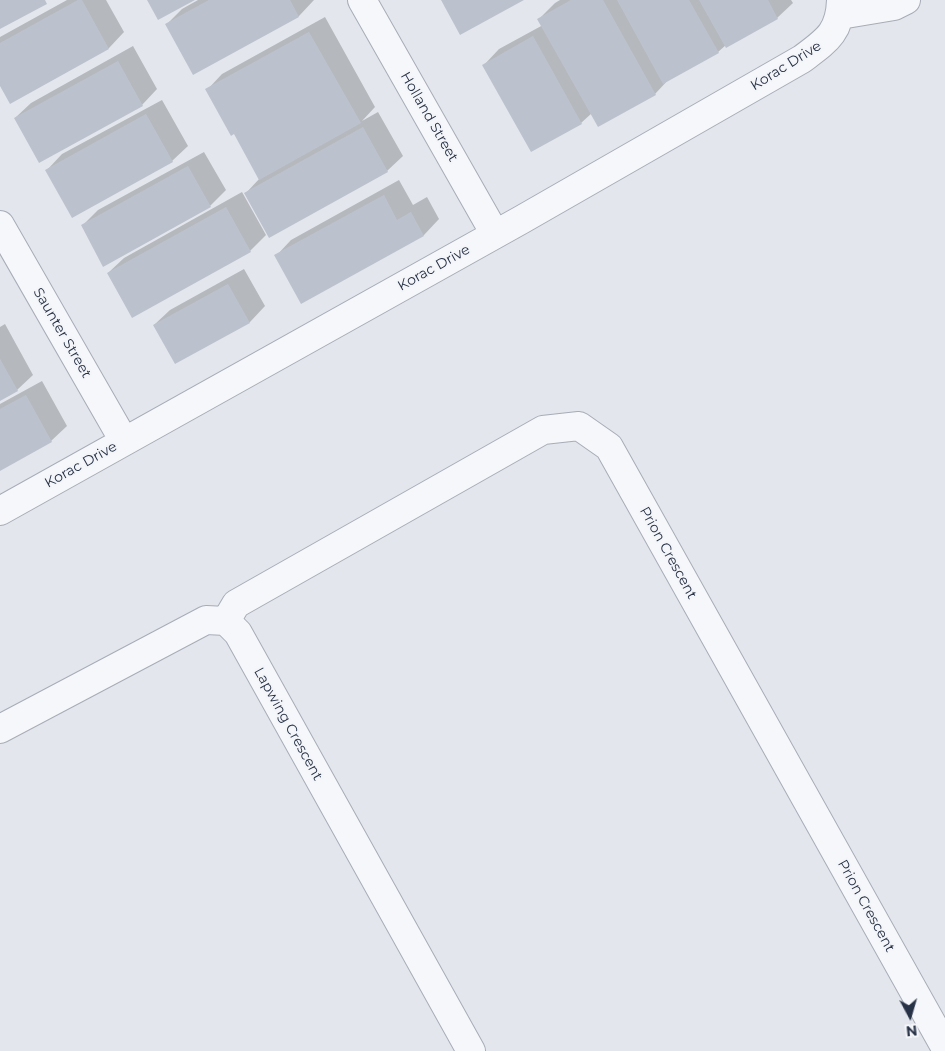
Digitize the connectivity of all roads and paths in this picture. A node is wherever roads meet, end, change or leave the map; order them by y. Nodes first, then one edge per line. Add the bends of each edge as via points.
1 (362, 0) edge
2 (906, 0) edge
3 (840, 8) edge
4 (0, 225) edge
5 (495, 234) junction
6 (124, 441) junction
7 (0, 511) edge
8 (226, 621) junction
9 (0, 729) edge
10 (945, 1048) edge
11 (471, 1051) edge

1 - 5 street, Holland Street
2 - 3 street via 894,6
3 - 5 street, Korac Drive via 829,39 802,59
4 - 6 street, Saunter Street
5 - 6 street, Korac Drive
6 - 7 street, Korac Drive
8 - 9 street via 206,620
8 - 10 street, Prion Crescent via 236,604 543,430 579,426 609,447
8 - 11 street, Lapwing Crescent via 238,633

